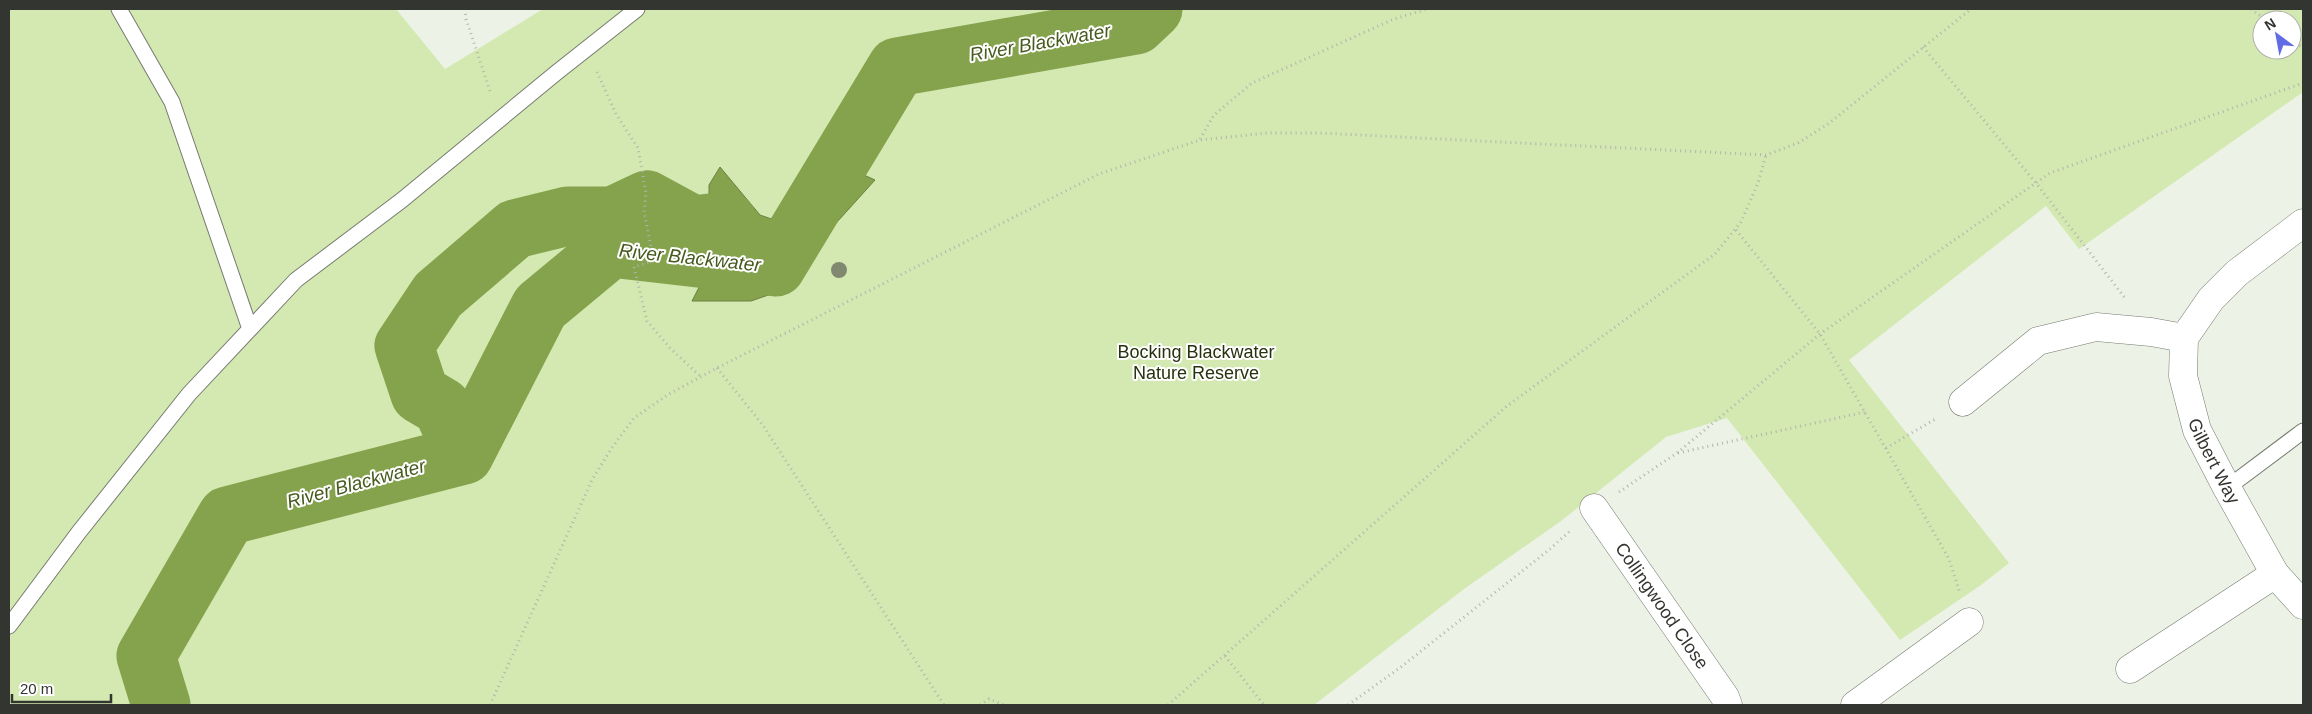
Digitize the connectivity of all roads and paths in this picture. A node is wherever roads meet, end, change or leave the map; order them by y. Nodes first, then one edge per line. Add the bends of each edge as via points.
1 (119, 9) edge
2 (465, 9) edge
3 (637, 9) edge
4 (1426, 9) edge
5 (1971, 9) edge
6 (1923, 48) junction
7 (586, 49) junction
8 (2303, 83) edge
9 (500, 119) junction
10 (1200, 140) junction
11 (1766, 155) junction
12 (2036, 183) junction
13 (2303, 224) edge
14 (1736, 230) junction
15 (250, 329) junction
16 (2152, 332) junction
17 (1820, 334) junction
18 (2184, 338) junction
19 (717, 368) junction
20 (702, 378) junction
21 (1963, 402) joint
22 (1865, 412) junction
23 (2303, 431) edge
24 (1886, 448) junction
25 (1677, 453) dead end
26 (2227, 488) junction
27 (1594, 508) dead end
28 (2275, 574) junction
29 (2303, 605) edge
30 (1969, 622) joint
31 (9, 626) edge
32 (1225, 656) junction
33 (2130, 669) dead end
34 (1870, 701) edge
35 (490, 705) edge
36 (944, 705) edge
37 (980, 705) edge
38 (1004, 705) edge
39 (1168, 705) edge
40 (1264, 705) edge
41 (1728, 705) edge

1 - 15 lane via 172,102
2 - 9 path
3 - 7 lane
4 - 10 path via 1394,19 1252,83 1214,115
5 - 6 path
6 - 11 path via 1828,124 1798,143
6 - 12 path
7 - 9 lane
7 - 20 path via 616,114 638,148 646,193 644,212 653,256 650,262 634,267 647,321
8 - 12 path via 2050,173
9 - 15 lane via 402,200 296,280
10 - 11 path via 1267,133 1319,133
10 - 19 path via 1099,174
11 - 14 path via 1758,183
12 - 16 path
12 - 17 path
13 - 18 street via 2237,273 2212,299
14 - 17 path
14 - 32 path via 1715,254 1507,406
15 - 31 lane via 189,394
16 - 18 street
16 - 21 street via 2096,327 2038,341
17 - 22 path
18 - 26 street, Gilbert Way via 2184,376 2197,430
19 - 20 path
19 - 36 path via 762,424
20 - 35 path via 669,394 634,418 611,449 592,480
21 - 24 path
22 - 24 path
22 - 25 path
23 - 26 lane
24 - 30 path via 1949,560
26 - 28 street, Gilbert Way
27 - 41 street, Collingwood Close
28 - 29 street, Gilbert Way
28 - 33 street
30 - 34 street
32 - 39 path
32 - 40 path
37 - 38 path via 989,699

